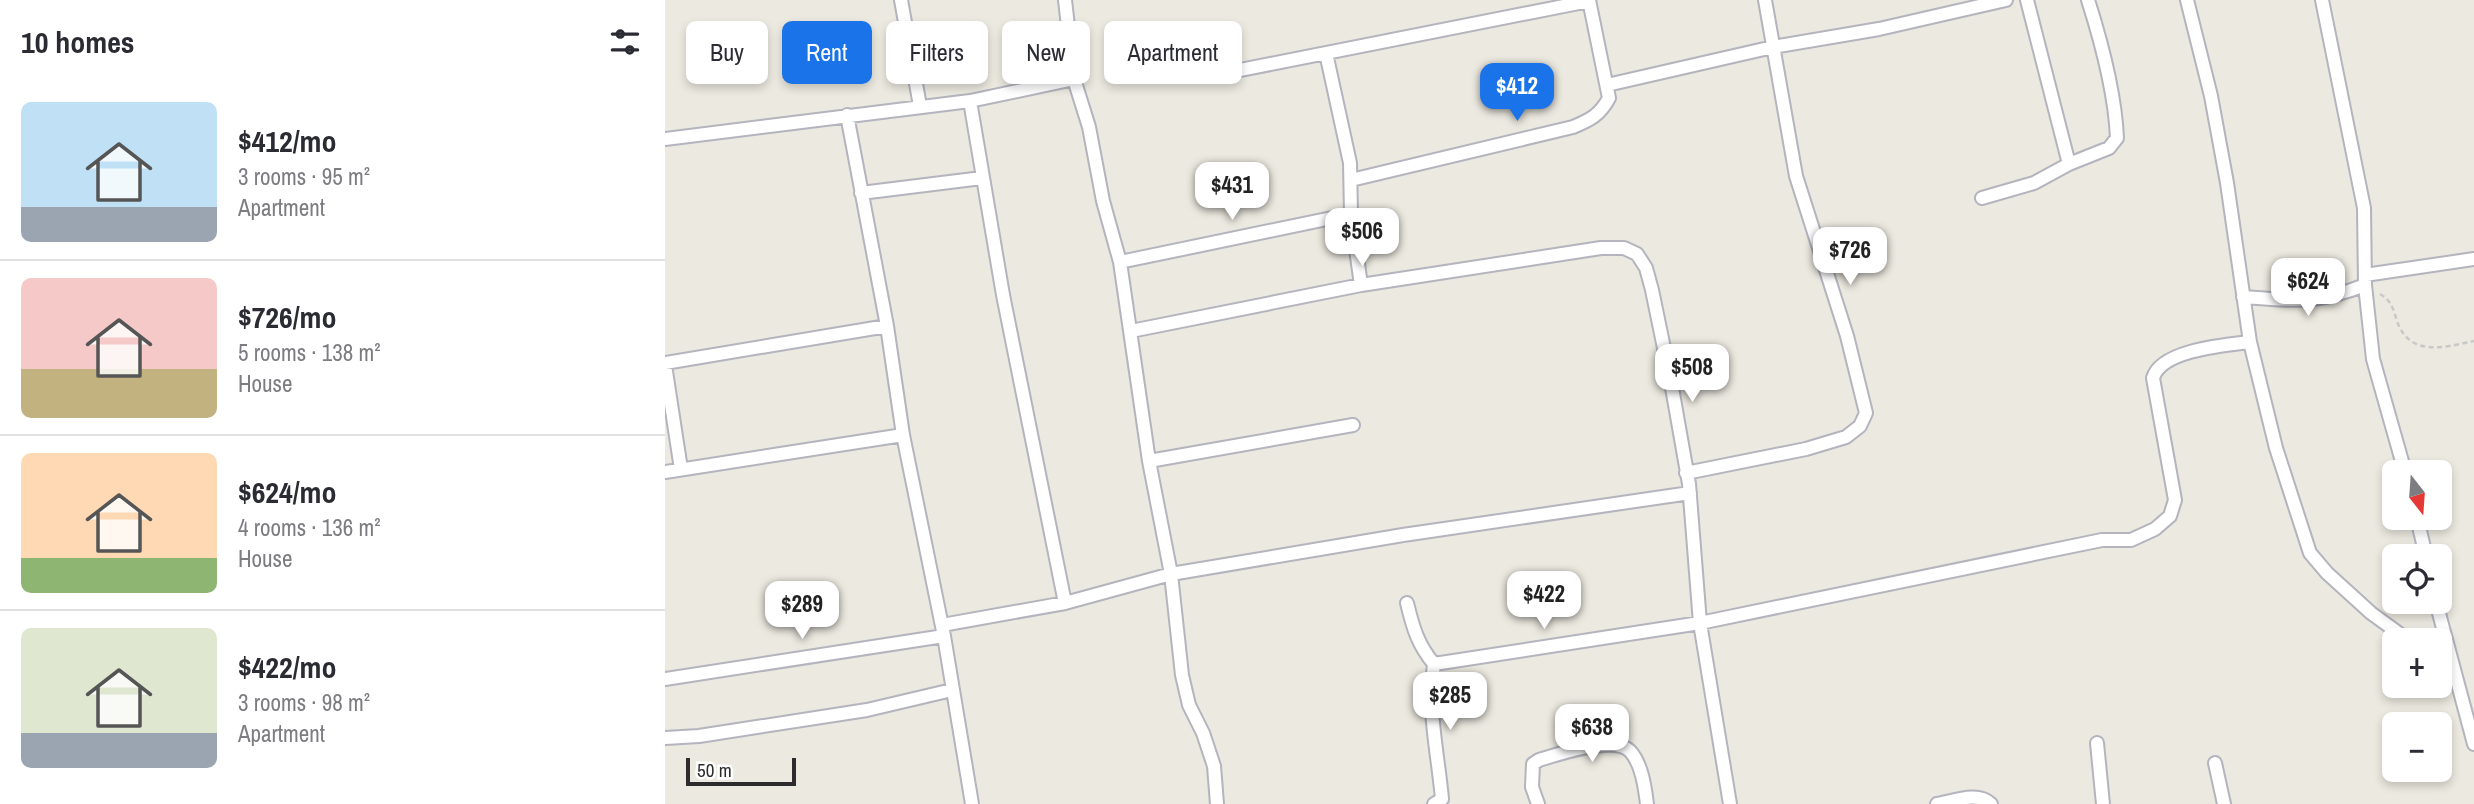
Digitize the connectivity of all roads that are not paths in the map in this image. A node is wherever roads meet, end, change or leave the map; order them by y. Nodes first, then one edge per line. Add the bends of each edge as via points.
1 (901, 0) edge
2 (1065, 0) edge
3 (1589, 0) edge
4 (1765, 0) edge
5 (2006, 0) edge
6 (2027, 0) edge
7 (2088, 0) edge
8 (2187, 0) edge
9 (2322, 0) edge
10 (1068, 21) edge
11 (1773, 47) junction
12 (1327, 53) junction
13 (1242, 70) edge
14 (1051, 84) edge
15 (1076, 84) edge
16 (1607, 85) junction
17 (970, 101) junction
18 (920, 106) junction
19 (847, 115) junction
20 (665, 139) edge
21 (2069, 164) junction
22 (982, 177) junction
23 (1351, 180) junction
24 (861, 193) junction
25 (1982, 198) dead end
26 (1351, 214) junction
27 (2474, 259) edge
28 (1120, 262) junction
29 (2365, 280) junction
30 (1361, 285) junction
31 (2243, 297) junction
32 (887, 326) junction
33 (1131, 331) junction
34 (2251, 342) junction
35 (665, 364) edge
36 (1353, 425) dead end
37 (903, 435) junction
38 (2402, 460) edge
39 (1149, 461) junction
40 (681, 469) junction
41 (665, 472) edge
42 (1686, 473) junction
43 (1690, 493) junction
44 (1171, 574) junction
45 (1065, 603) junction
46 (1407, 603) dead end
47 (2439, 614) edge
48 (1700, 623) junction
49 (2392, 628) edge
50 (943, 631) junction
51 (1434, 664) junction
52 (2452, 673) edge
53 (2455, 675) junction
54 (665, 679) edge
55 (952, 690) junction
56 (665, 738) edge
57 (2097, 743) dead end
58 (2474, 744) edge
59 (2214, 763) dead end
60 (972, 804) edge
61 (1217, 804) edge
62 (1434, 804) edge
63 (1538, 804) edge
64 (1647, 804) edge
65 (1730, 804) edge
66 (1937, 804) edge
67 (1991, 804) edge
68 (2103, 804) edge
69 (2224, 804) edge

1 - 18 street
2 - 10 street
3 - 12 street
3 - 16 street
4 - 11 street
5 - 11 street
6 - 21 street
7 - 21 street via 2106,65 2117,138 2109,148
8 - 31 street via 2211,96
9 - 29 street via 2364,208
11 - 16 street
11 - 42 street via 1796,176 1866,412 1860,426 1846,437
12 - 13 street
12 - 23 street
14 - 17 street
15 - 28 street
16 - 23 street via 1609,98 1602,111 1573,127
17 - 18 street
17 - 22 street
18 - 19 street
19 - 20 street
19 - 24 street
21 - 25 street via 2034,183
22 - 24 street
22 - 45 street
23 - 26 street
24 - 32 street
26 - 28 street
26 - 30 street
27 - 29 street
28 - 33 street
29 - 31 street via 2338,296 2309,301
29 - 38 street via 2373,359
30 - 33 street
30 - 42 street via 1601,248 1624,248 1637,254 1646,268 1655,303
31 - 34 street
32 - 35 street
32 - 37 street
33 - 39 street
34 - 48 street via 2169,358 2156,369 2153,378 2175,500 2170,516 2155,529 2130,540 2102,541
34 - 49 street via 2276,448 2310,553
35 - 40 street
36 - 39 street
37 - 40 street
37 - 50 street
39 - 44 street
40 - 41 street
42 - 43 street
43 - 44 street
43 - 48 street
44 - 45 street
44 - 61 street via 1182,675 1214,766
45 - 50 street
46 - 51 street via 1416,639
47 - 53 street
48 - 51 street
48 - 65 street
50 - 54 street
50 - 55 street
51 - 62 street via 1432,726 1442,799
52 - 53 street
53 - 58 street
55 - 56 street via 842,714
55 - 60 street
57 - 68 street
59 - 69 street
63 - 64 street via 1532,787 1533,764 1581,747 1621,746 1636,760
66 - 67 street via 1970,797

